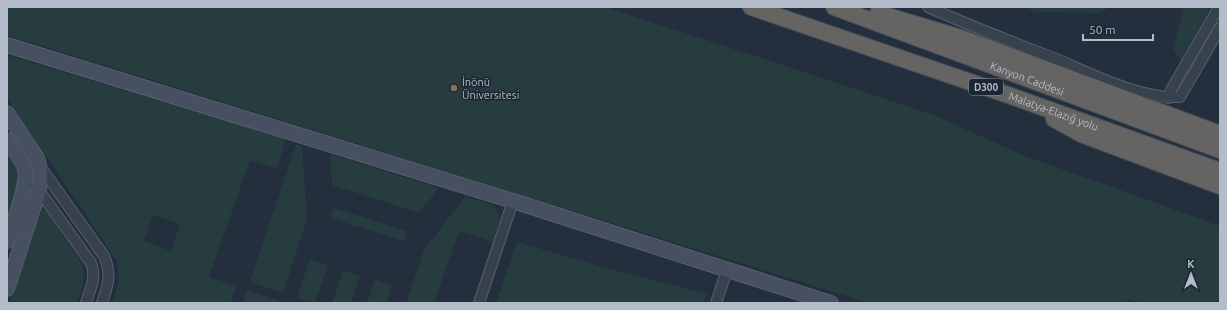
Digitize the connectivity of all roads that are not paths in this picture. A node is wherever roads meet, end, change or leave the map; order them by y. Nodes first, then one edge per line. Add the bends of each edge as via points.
1 (751, 7) edge
2 (834, 7) edge
3 (858, 7) edge
4 (928, 7) edge
5 (1219, 7) edge
6 (1220, 28) edge
7 (7, 45) edge
8 (1011, 96) junction
9 (1168, 98) junction
10 (7, 113) edge
11 (1220, 134) edge
12 (7, 140) edge
13 (1220, 150) edge
14 (39, 165) junction
15 (1220, 170) edge
16 (26, 175) junction
17 (1220, 186) edge
18 (39, 190) junction
19 (513, 201) junction
20 (7, 241) edge
21 (727, 270) junction
22 (7, 289) edge
23 (86, 303) edge
24 (102, 303) edge
25 (479, 303) edge
26 (716, 303) edge
27 (830, 303) edge

1 - 8 highway, Malatya-Elazığ yolu / D300
2 - 13 highway, Kanyon Caddesi / D300
3 - 11 highway via 961,38
4 - 9 street via 1114,83
5 - 9 street
6 - 9 street via 1180,97
7 - 19 main road
8 - 15 highway, Malatya-Elazığ yolu / D300
8 - 17 highway via 1081,134
10 - 14 main road
12 - 16 main road via 24,165
14 - 16 street
14 - 18 main road
14 - 24 street via 104,256 108,266 109,282
16 - 18 street
16 - 20 main road via 25,186
18 - 22 main road
18 - 23 street via 92,266 94,278
19 - 21 main road
19 - 25 street
21 - 26 street
21 - 27 main road

